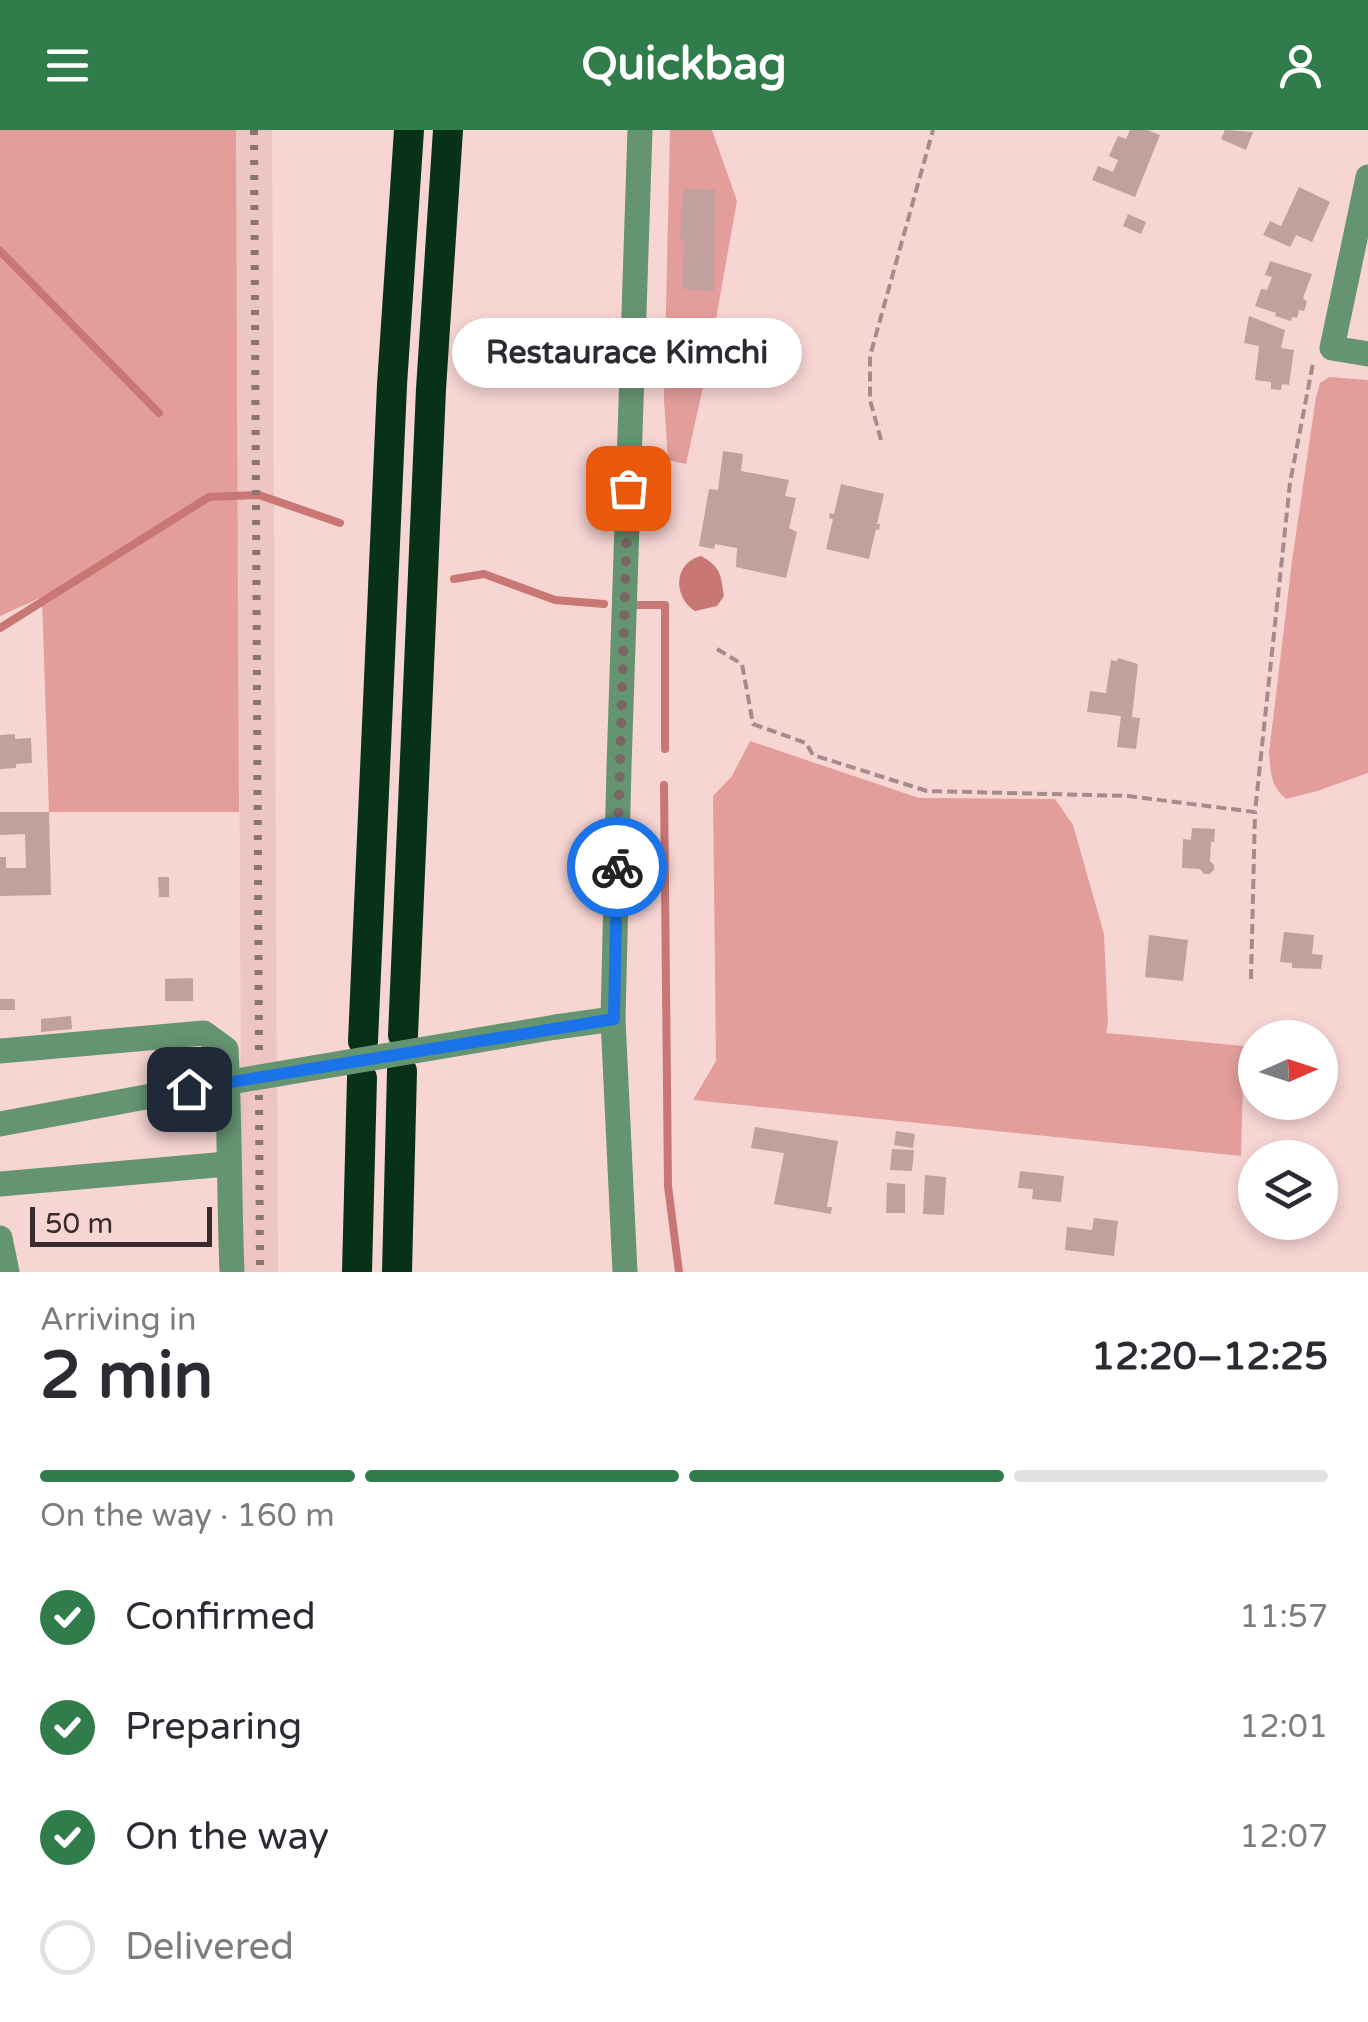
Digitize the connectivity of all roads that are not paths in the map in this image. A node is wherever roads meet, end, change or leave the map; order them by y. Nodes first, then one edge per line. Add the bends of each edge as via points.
1 (409, 130) edge
2 (448, 130) edge
3 (640, 130) edge
4 (1368, 178) edge
5 (1368, 354) edge
6 (614, 1019) junction
7 (403, 1035) dead end
8 (363, 1041) dead end
9 (0, 1050) edge
10 (402, 1071) dead end
11 (362, 1078) dead end
12 (0, 1124) edge
13 (227, 1164) junction
14 (0, 1184) edge
15 (0, 1238) edge
16 (7, 1272) edge
17 (232, 1272) edge
18 (357, 1272) edge
19 (396, 1272) edge
20 (625, 1272) edge

1 - 8 highway
2 - 7 highway
3 - 6 street
4 - 5 street via 1332,348
6 - 12 street, bridge
6 - 20 street
9 - 13 street via 204,1033 226,1049
10 - 19 highway
11 - 18 highway
13 - 14 street
13 - 17 street
15 - 16 street

